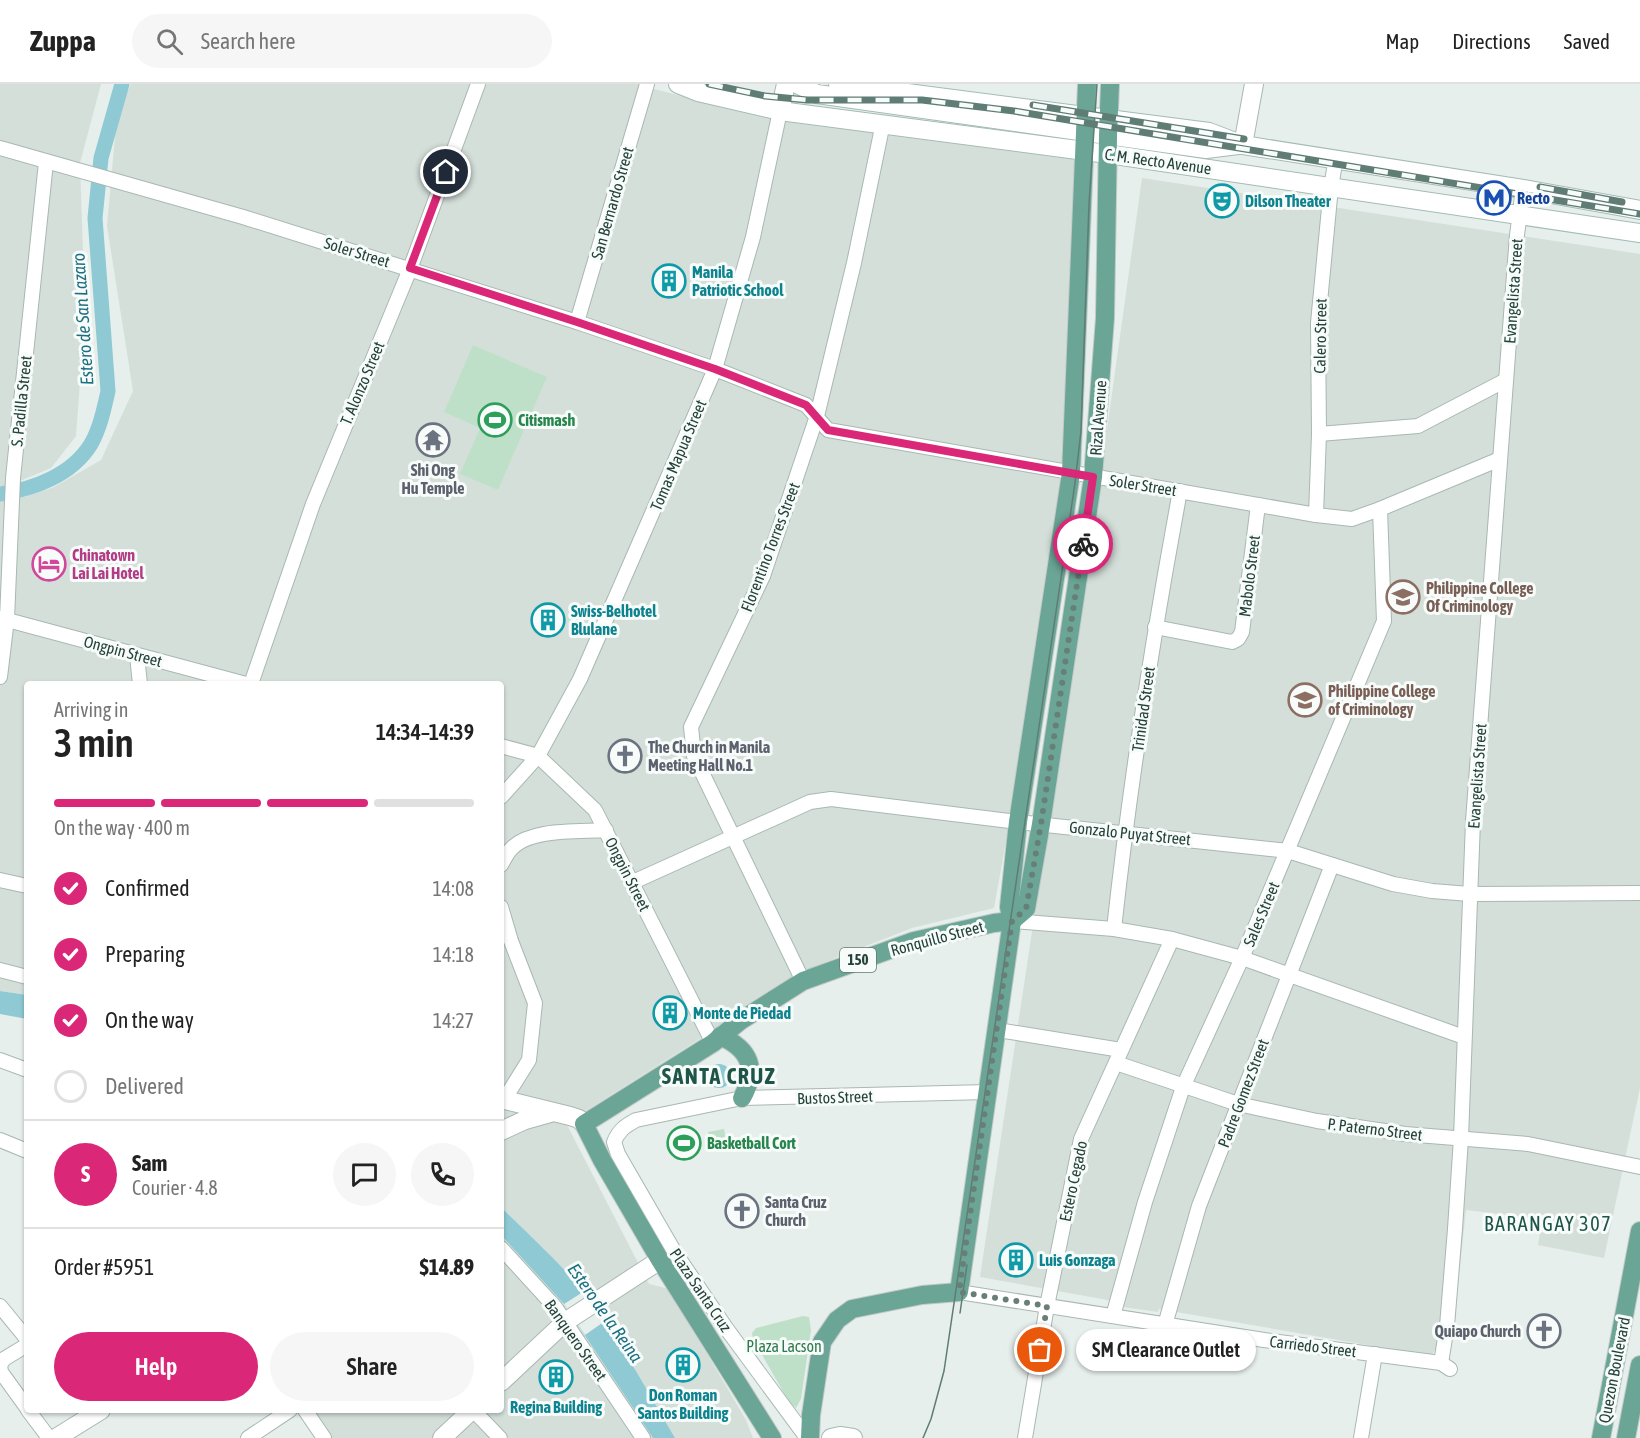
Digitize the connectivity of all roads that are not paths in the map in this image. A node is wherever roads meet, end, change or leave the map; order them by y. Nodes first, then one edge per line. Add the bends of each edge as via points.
1 (478, 84) edge
2 (646, 84) edge
3 (678, 84) edge
4 (786, 84) edge
5 (797, 84) edge
6 (838, 84) edge
7 (1087, 84) edge
8 (1110, 84) edge
9 (1254, 84) edge
10 (780, 111) junction
11 (883, 123) junction
12 (1085, 124) junction
13 (1108, 136) junction
14 (1243, 145) junction
15 (0, 148) edge
16 (1084, 152) junction
17 (1336, 158) junction
18 (46, 162) junction
19 (1331, 187) junction
20 (1523, 189) junction
21 (1640, 210) edge
22 (1520, 214) junction
23 (1640, 233) edge
24 (410, 268) junction
25 (577, 322) junction
26 (715, 369) junction
27 (1506, 380) junction
28 (817, 416) junction
29 (1319, 434) junction
30 (1500, 459) junction
31 (1071, 473) junction
32 (1093, 477) junction
33 (1180, 491) junction
34 (1258, 506) junction
35 (1380, 509) junction
36 (1316, 515) junction
37 (4, 618) edge
38 (1155, 627) junction
39 (137, 656) junction
40 (0, 677) edge
41 (140, 681) edge
42 (234, 681) edge
43 (252, 681) edge
44 (504, 747) edge
45 (538, 756) junction
46 (504, 794) edge
47 (1018, 822) junction
48 (1041, 824) junction
49 (606, 830) junction
50 (1125, 832) junction
51 (733, 836) junction
52 (1288, 851) junction
53 (504, 860) edge
54 (1332, 865) junction
55 (0, 880) edge
56 (633, 882) junction
57 (24, 885) edge
58 (1640, 893) edge
59 (1470, 894) junction
60 (504, 917) edge
61 (1012, 921) junction
62 (1114, 929) junction
63 (1172, 939) junction
64 (1242, 958) junction
65 (0, 970) edge
66 (24, 975) edge
67 (1289, 975) junction
68 (803, 981) junction
69 (998, 1030) junction
70 (1464, 1037) junction
71 (716, 1040) junction
72 (1119, 1057) junction
73 (0, 1060) edge
74 (24, 1069) edge
75 (1183, 1087) junction
76 (988, 1092) junction
77 (504, 1097) edge
78 (742, 1098) junction
79 (504, 1101) edge
80 (1238, 1104) junction
81 (551, 1113) junction
82 (584, 1124) junction
83 (504, 1130) edge
84 (618, 1134) joint
85 (1461, 1138) junction
86 (0, 1140) edge
87 (24, 1150) edge
88 (1640, 1167) edge
89 (1640, 1231) edge
90 (504, 1251) edge
91 (667, 1256) junction
92 (959, 1292) junction
93 (0, 1306) edge
94 (1047, 1306) junction
95 (1113, 1316) junction
96 (569, 1320) junction
97 (1165, 1325) junction
98 (24, 1335) edge
99 (24, 1347) edge
100 (1375, 1354) junction
101 (1640, 1365) edge
102 (1445, 1366) joint
103 (504, 1379) edge
104 (24, 1404) edge
105 (31, 1413) edge
106 (96, 1413) edge
107 (286, 1413) edge
108 (307, 1413) edge
109 (469, 1413) edge
110 (475, 1413) edge
111 (768, 1437) edge
112 (49, 1438) edge
113 (56, 1438) edge
114 (248, 1438) edge
115 (324, 1438) edge
116 (442, 1438) edge
117 (500, 1438) edge
118 (643, 1438) edge
119 (809, 1438) edge
120 (831, 1438) edge
121 (853, 1438) edge
122 (1025, 1438) edge
123 (1361, 1438) edge
124 (1601, 1438) edge
125 (1626, 1438) edge

1 - 24 street, T. Alonzo Street
2 - 25 street, San Bernardo Street
3 - 10 main road, C. M. Recto Avenue
4 - 10 main road, Tomas Mapua Street
5 - 12 main road, C. M. Recto Avenue via 817,94
6 - 12 main road, C. M. Recto Avenue
7 - 12 main road, Rizal Avenue
8 - 13 main road, Rizal Avenue
9 - 14 main road
10 - 11 main road, C. M. Recto Avenue
10 - 26 street, Tomas Mapua Street via 753,237
11 - 16 main road, C. M. Recto Avenue
11 - 28 street, Florentino Torres Street
12 - 13 main road, C. M. Recto Avenue
12 - 16 main road, Rizal Avenue
13 - 14 main road, C. M. Recto Avenue via 1206,148
13 - 16 main road, C. M. Recto Avenue
13 - 19 main road, C. M. Recto Avenue
13 - 32 main road, Rizal Avenue via 1105,318
14 - 17 main road, C. M. Recto Avenue
15 - 18 street, Soler Street
16 - 31 main road, Rizal Avenue
17 - 19 street, Calero Street
17 - 20 main road, C. M. Recto Avenue
18 - 24 street, Soler Street
18 - 37 street, S. Padilla Street via 13,478
19 - 22 main road, C. M. Recto Avenue
19 - 29 street, Calero Street via 1318,323
20 - 21 main road, C. M. Recto Avenue
20 - 22 street, Evangelista Street
22 - 23 main road, C. M. Recto Avenue
22 - 27 street, Evangelista Street
24 - 25 street, Soler Street
24 - 43 street, T. Alonzo Street via 313,504
25 - 26 street, Soler Street
26 - 28 street, Soler Street via 806,405
26 - 45 street, Tomas Mapua Street via 580,679
27 - 29 street via 1418,426
27 - 30 street, Evangelista Street
28 - 31 street, Soler Street via 828,430
28 - 51 street, Florentino Torres Street via 763,576 692,727 694,756
29 - 36 street, Calero Street
30 - 35 street, Soler Street
30 - 59 street, Evangelista Street
31 - 32 street, Soler Street
31 - 47 main road, Rizal Avenue
32 - 33 street, Soler Street
32 - 48 main road, Rizal Avenue
33 - 34 street, Soler Street
33 - 38 street, Trinidad Street
34 - 36 street, Soler Street
34 - 38 street, Mabolo Street via 1238,639 1232,642
35 - 36 street, Soler Street via 1352,519
35 - 52 street, Sales Street via 1384,621
37 - 39 street, Ongpin Street
37 - 40 street, S. Padilla Street
38 - 50 street, Trinidad Street
39 - 41 street
39 - 42 street, Ongpin Street
44 - 45 street, Ongpin Street
45 - 46 street, Tomas Mapua Street
45 - 49 street, Ongpin Street via 595,810
47 - 48 street, Gonzalo Puyat Street
47 - 51 street, Gonzalo Puyat Street via 831,799 810,802
47 - 61 main road, Rizal Avenue
48 - 50 street, Gonzalo Puyat Street
48 - 61 main road, Rizal Avenue via 1026,909
49 - 53 street via 536,835 510,849
49 - 56 street, Ongpin Street
50 - 52 street, Gonzalo Puyat Street
50 - 62 street, Trinidad Street
51 - 56 street, Gonzalo Puyat Street
51 - 68 street, Florentino Torres Street
52 - 54 street, Gonzalo Puyat Street
52 - 64 street, Sales Street
54 - 59 street, Gonzalo Puyat Street via 1393,884
54 - 67 street, Padre Gomez Street
55 - 57 street
56 - 71 street, Ongpin Street
58 - 59 street, Gonzalo Puyat Street
59 - 70 street, Evangelista Street
60 - 77 street via 535,1004 529,1060
61 - 62 street, Ronquillo Street
61 - 68 main road, Ronquillo Street / 150 via 914,941
61 - 69 main road, Rizal Avenue
62 - 63 street, Ronquillo Street
63 - 64 street, Ronquillo Street
63 - 72 street, Estero Cegado
64 - 67 street, Ronquillo Street
64 - 75 street, Sales Street
65 - 66 street
67 - 70 street, Ronquillo Street
67 - 80 street, Padre Gomez Street
68 - 71 main road, Ronquillo Street / 150
69 - 72 street, P. Paterno Street
69 - 76 main road, Rizal Avenue
70 - 85 street, Evangelista Street
71 - 78 main road via 734,1042 745,1054 750,1084
71 - 82 main road, Ronquillo Street / 150
72 - 75 street, P. Paterno Street
72 - 94 street, Estero Cegado via 1081,1139
73 - 74 street
75 - 80 street, P. Paterno Street
75 - 95 street, Sales Street
76 - 78 street, Bustos Street
76 - 92 main road, Rizal Avenue
78 - 84 street, Bustos Street via 636,1120
79 - 81 main road
80 - 85 street, P. Paterno Street via 1317,1121
80 - 97 street, Padre Gomez Street via 1199,1206
81 - 82 main road via 579,1119
81 - 83 main road
82 - 91 main road, Plaza Santa Cruz via 602,1160
84 - 91 street, Plaza Santa Cruz via 614,1142 618,1154
85 - 88 street, P. Paterno Street via 1528,1144
85 - 102 street, Evangelista Street
86 - 87 street
89 - 124 main road, Quezon Boulevard
90 - 96 street, Banquero Street
91 - 96 main road
91 - 111 main road, Plaza Santa Cruz
91 - 119 street, Plaza Santa Cruz
92 - 94 street, Carriedo Street
92 - 119 main road, Carriedo Street via 852,1309 837,1320 822,1342
93 - 98 street
94 - 95 street, Carriedo Street
94 - 122 street, Estero Cegado
95 - 97 street, Carriedo Street
96 - 103 main road
96 - 118 street, Banquero Street
97 - 100 street, Carriedo Street
99 - 104 street via 0,1365
100 - 102 street, Carriedo Street
100 - 123 street
101 - 125 main road, Quezon Boulevard
105 - 112 street
106 - 113 main road
107 - 114 street
108 - 115 street
109 - 116 main road
110 - 117 street
120 - 121 main road

